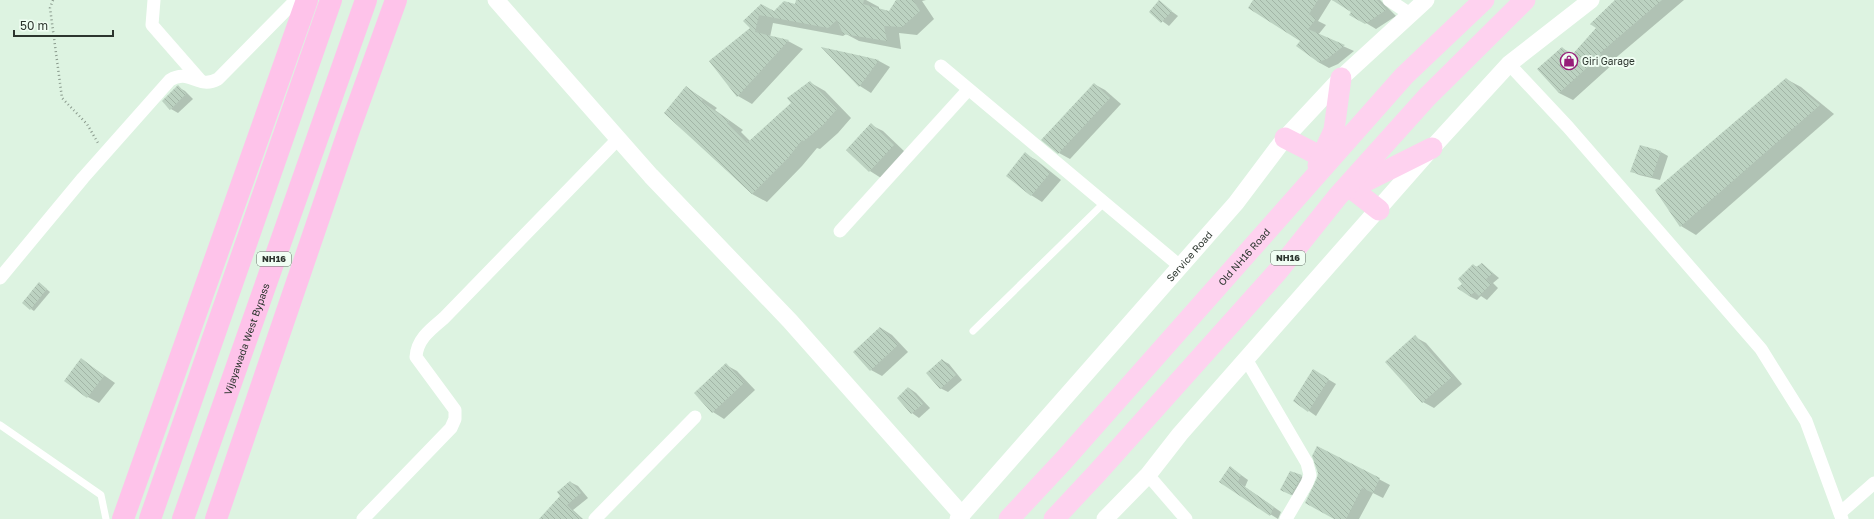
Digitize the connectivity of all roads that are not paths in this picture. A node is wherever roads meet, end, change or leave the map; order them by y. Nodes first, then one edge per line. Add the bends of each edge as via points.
1 (154, 0) edge
2 (296, 0) edge
3 (307, 0) edge
4 (331, 0) edge
5 (366, 0) edge
6 (396, 0) edge
7 (496, 0) edge
8 (1389, 0) edge
9 (1426, 0) edge
10 (1484, 0) edge
11 (1525, 0) edge
12 (1591, 0) edge
13 (1410, 14) junction
14 (1509, 64) junction
15 (941, 66) dead end
16 (1341, 78) junction
17 (203, 83) junction
18 (968, 90) junction
19 (1285, 138) junction
20 (618, 139) junction
21 (1432, 148) junction
22 (1322, 157) junction
23 (1310, 184) junction
24 (1345, 192) junction
25 (1105, 202) junction
26 (1379, 210) junction
27 (840, 231) dead end
28 (1181, 267) junction
29 (0, 278) edge
30 (973, 331) dead end
31 (1246, 359) junction
32 (695, 417) dead end
33 (0, 425) edge
34 (1148, 474) junction
35 (1874, 483) edge
36 (1841, 516) edge
37 (960, 517) edge
38 (106, 519) edge
39 (123, 519) edge
40 (150, 519) edge
41 (183, 519) edge
42 (216, 519) edge
43 (363, 519) edge
44 (595, 519) edge
45 (1009, 519) edge
46 (1054, 519) edge
47 (1105, 519) edge
48 (1186, 519) edge
49 (1286, 519) edge

1 - 17 street via 152,25
2 - 17 street via 218,79
3 - 39 highway
4 - 40 highway, NH16
5 - 41 highway, Vijayawada West Bypass / NH16
6 - 42 highway via 346,137
7 - 20 street
8 - 13 street
9 - 13 street, Service Road
10 - 23 main road, Old NH16 Road via 1404,76
11 - 24 main road, NH16 via 1427,97
12 - 14 street
13 - 16 street, Service Road
14 - 21 street
14 - 36 street via 1568,127 1761,349 1806,421
15 - 18 street
16 - 19 street, Service Road
16 - 22 main road via 1334,130
17 - 29 street via 183,76 170,80
18 - 25 street
18 - 27 street
19 - 22 main road
19 - 28 street, Service Road via 1236,203
20 - 37 street via 790,321
20 - 43 street via 444,318 424,335 416,348 416,357 455,410 455,419 451,428
21 - 24 main road
21 - 26 street
22 - 23 main road
23 - 45 main road, Old NH16 Road
24 - 26 main road
24 - 46 main road, NH16 via 1278,271
25 - 28 street
25 - 30 lane
26 - 31 street
28 - 37 street, Service Road
31 - 34 street
31 - 49 street via 1307,463 1310,475
32 - 44 street
33 - 38 lane via 101,495
34 - 47 street
34 - 48 street
35 - 36 street

